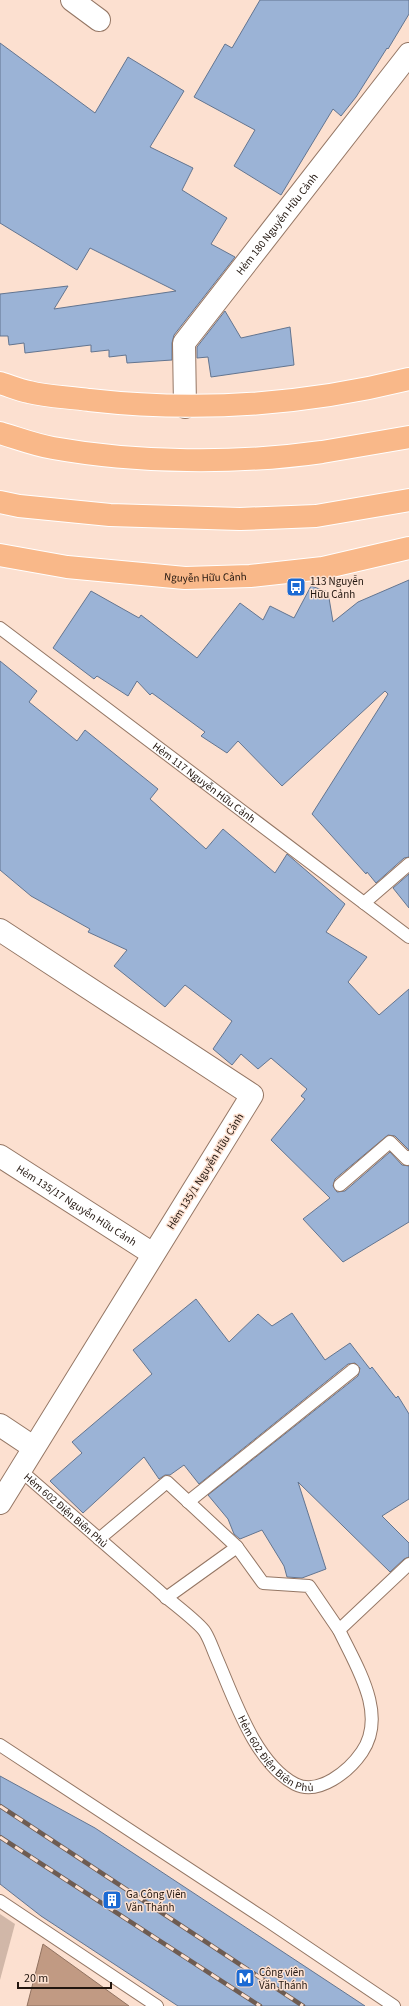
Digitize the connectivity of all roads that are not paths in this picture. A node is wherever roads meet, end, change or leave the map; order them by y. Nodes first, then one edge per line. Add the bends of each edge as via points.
1 (72, 0) edge
2 (98, 20) dead end
3 (409, 54) edge
4 (409, 379) edge
5 (0, 384) edge
6 (185, 407) junction
7 (0, 433) edge
8 (409, 436) edge
9 (409, 500) edge
10 (0, 502) edge
11 (409, 548) edge
12 (0, 555) edge
13 (0, 628) edge
14 (409, 864) edge
15 (364, 903) junction
16 (0, 930) edge
17 (409, 937) edge
18 (0, 1156) edge
19 (409, 1157) edge
20 (340, 1185) dead end
21 (153, 1254) junction
22 (353, 1370) dead end
23 (0, 1426) edge
24 (34, 1447) junction
25 (20, 1470) junction
26 (188, 1502) junction
27 (0, 1503) edge
28 (99, 1539) junction
29 (236, 1547) junction
30 (409, 1564) edge
31 (166, 1598) junction
32 (339, 1630) junction
33 (0, 1745) edge
34 (0, 1901) edge
35 (157, 2006) edge
36 (394, 2006) edge

1 - 2 street
3 - 6 street, Hẻm 180 Nguyễn Hữu Cảnh via 184,343
4 - 6 main road via 378,387 298,398
5 - 6 main road via 30,393
7 - 8 main road via 52,448 116,456 195,461 321,452
9 - 10 main road via 316,516 240,519 110,516
11 - 12 main road, Nguyễn Hữu Cảnh via 324,568 250,576 185,578 67,567
13 - 15 lane, Hẻm 117 Nguyễn Hữu Cảnh
14 - 15 lane
15 - 17 lane, Hẻm 117 Nguyễn Hữu Cảnh
16 - 21 street, Hẻm 135/1 Nguyễn Hữu Cảnh via 252,1094
18 - 21 street, Hẻm 135/17 Nguyễn Hữu Cảnh
19 - 20 lane via 407,1159 390,1142
21 - 24 street, Hẻm 135/1 Nguyễn Hữu Cảnh
22 - 26 lane
23 - 24 street
24 - 25 street, Hẻm 135/1 Nguyễn Hữu Cảnh
25 - 27 street, Hẻm 135/1 Nguyễn Hữu Cảnh
25 - 28 lane, Hẻm 602 Điện Biên Phủ
26 - 28 lane via 167,1482
26 - 29 lane
28 - 31 lane, Hẻm 602 Điện Biên Phủ
29 - 31 lane
29 - 32 lane, Hẻm 602 Điện Biên Phủ via 263,1583 309,1586
30 - 32 lane
31 - 32 lane, Hẻm 602 Điện Biên Phủ via 205,1631 263,1756 295,1784 310,1787 324,1784 353,1764 370,1737 372,1715 369,1699
33 - 36 lane
34 - 35 lane

